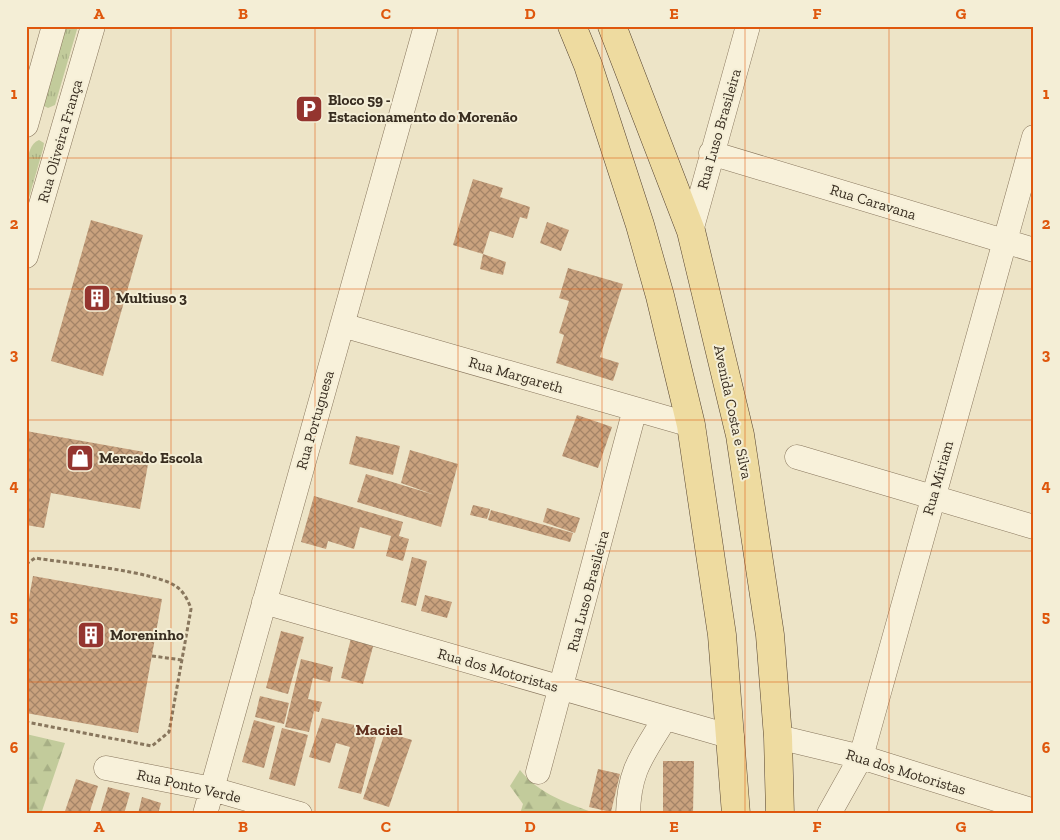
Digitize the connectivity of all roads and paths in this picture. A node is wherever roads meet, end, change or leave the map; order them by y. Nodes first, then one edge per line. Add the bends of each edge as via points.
1 (54, 26) edge
2 (93, 26) edge
3 (426, 26) edge
4 (565, 26) edge
5 (572, 26) edge
6 (612, 26) edge
7 (618, 26) edge
8 (748, 26) edge
9 (588, 65) junction
10 (630, 71) junction
11 (27, 122) edge
12 (62, 131) junction
13 (1034, 137) edge
14 (711, 153) junction
15 (691, 231) junction
16 (1004, 241) junction
17 (1034, 250) edge
18 (26, 256) edge
19 (342, 325) junction
20 (635, 409) junction
21 (691, 425) junction
22 (797, 457) dead end
23 (932, 498) junction
24 (1034, 527) edge
25 (26, 564) edge
26 (264, 602) junction
27 (152, 656) dead end
28 (182, 660) junction
29 (562, 688) junction
30 (665, 718) junction
31 (26, 722) edge
32 (732, 737) junction
33 (778, 737) junction
34 (861, 757) junction
35 (106, 768) dead end
36 (538, 772) dead end
37 (212, 788) junction
38 (1034, 811) edge
39 (205, 814) edge
40 (300, 814) edge
41 (628, 814) edge
42 (736, 814) edge
43 (780, 814) edge
44 (829, 814) edge

1 - 11 street
2 - 12 street, Rua Oliveira França
3 - 19 street, Rua Portuguesa
4 - 9 main road
5 - 9 main road
6 - 10 main road, Avenida Costa e Silva
7 - 10 main road
8 - 14 street, Rua Luso Brasileira
9 - 21 main road via 660,296
10 - 15 main road, Avenida Costa e Silva
11 - 12 street
12 - 18 street, Rua Oliveira França
13 - 16 street, Rua Miriam
14 - 15 street, Rua Luso Brasileira
14 - 16 street, Rua Caravana
15 - 33 main road, Avenida Costa e Silva via 740,435 770,635
16 - 17 street, Rua Caravana
16 - 23 street, Rua Miriam
19 - 20 street, Rua Margareth
19 - 26 street, Rua Portuguesa
20 - 21 street, Rua Margareth
20 - 29 street, Rua Luso Brasileira
21 - 32 main road via 722,635
22 - 23 street
23 - 24 street
23 - 34 street, Rua Miriam
25 - 28 path via 35,558 156,578 178,587 192,609
26 - 29 street, Rua dos Motoristas
26 - 37 street, Rua Portuguesa
27 - 28 path
28 - 31 path via 169,732 152,746
29 - 30 street, Rua dos Motoristas
29 - 36 street, Rua Luso Brasileira
30 - 32 street, Rua dos Motoristas
30 - 41 street via 634,769
32 - 42 main road
33 - 34 street, Rua dos Motoristas
33 - 43 main road, Avenida Costa e Silva
34 - 38 street, Rua dos Motoristas
34 - 44 street, Rua Miriam
35 - 37 street, Rua Ponto Verde
37 - 39 street, Rua Portuguesa
37 - 40 street, Rua Ponto Verde

